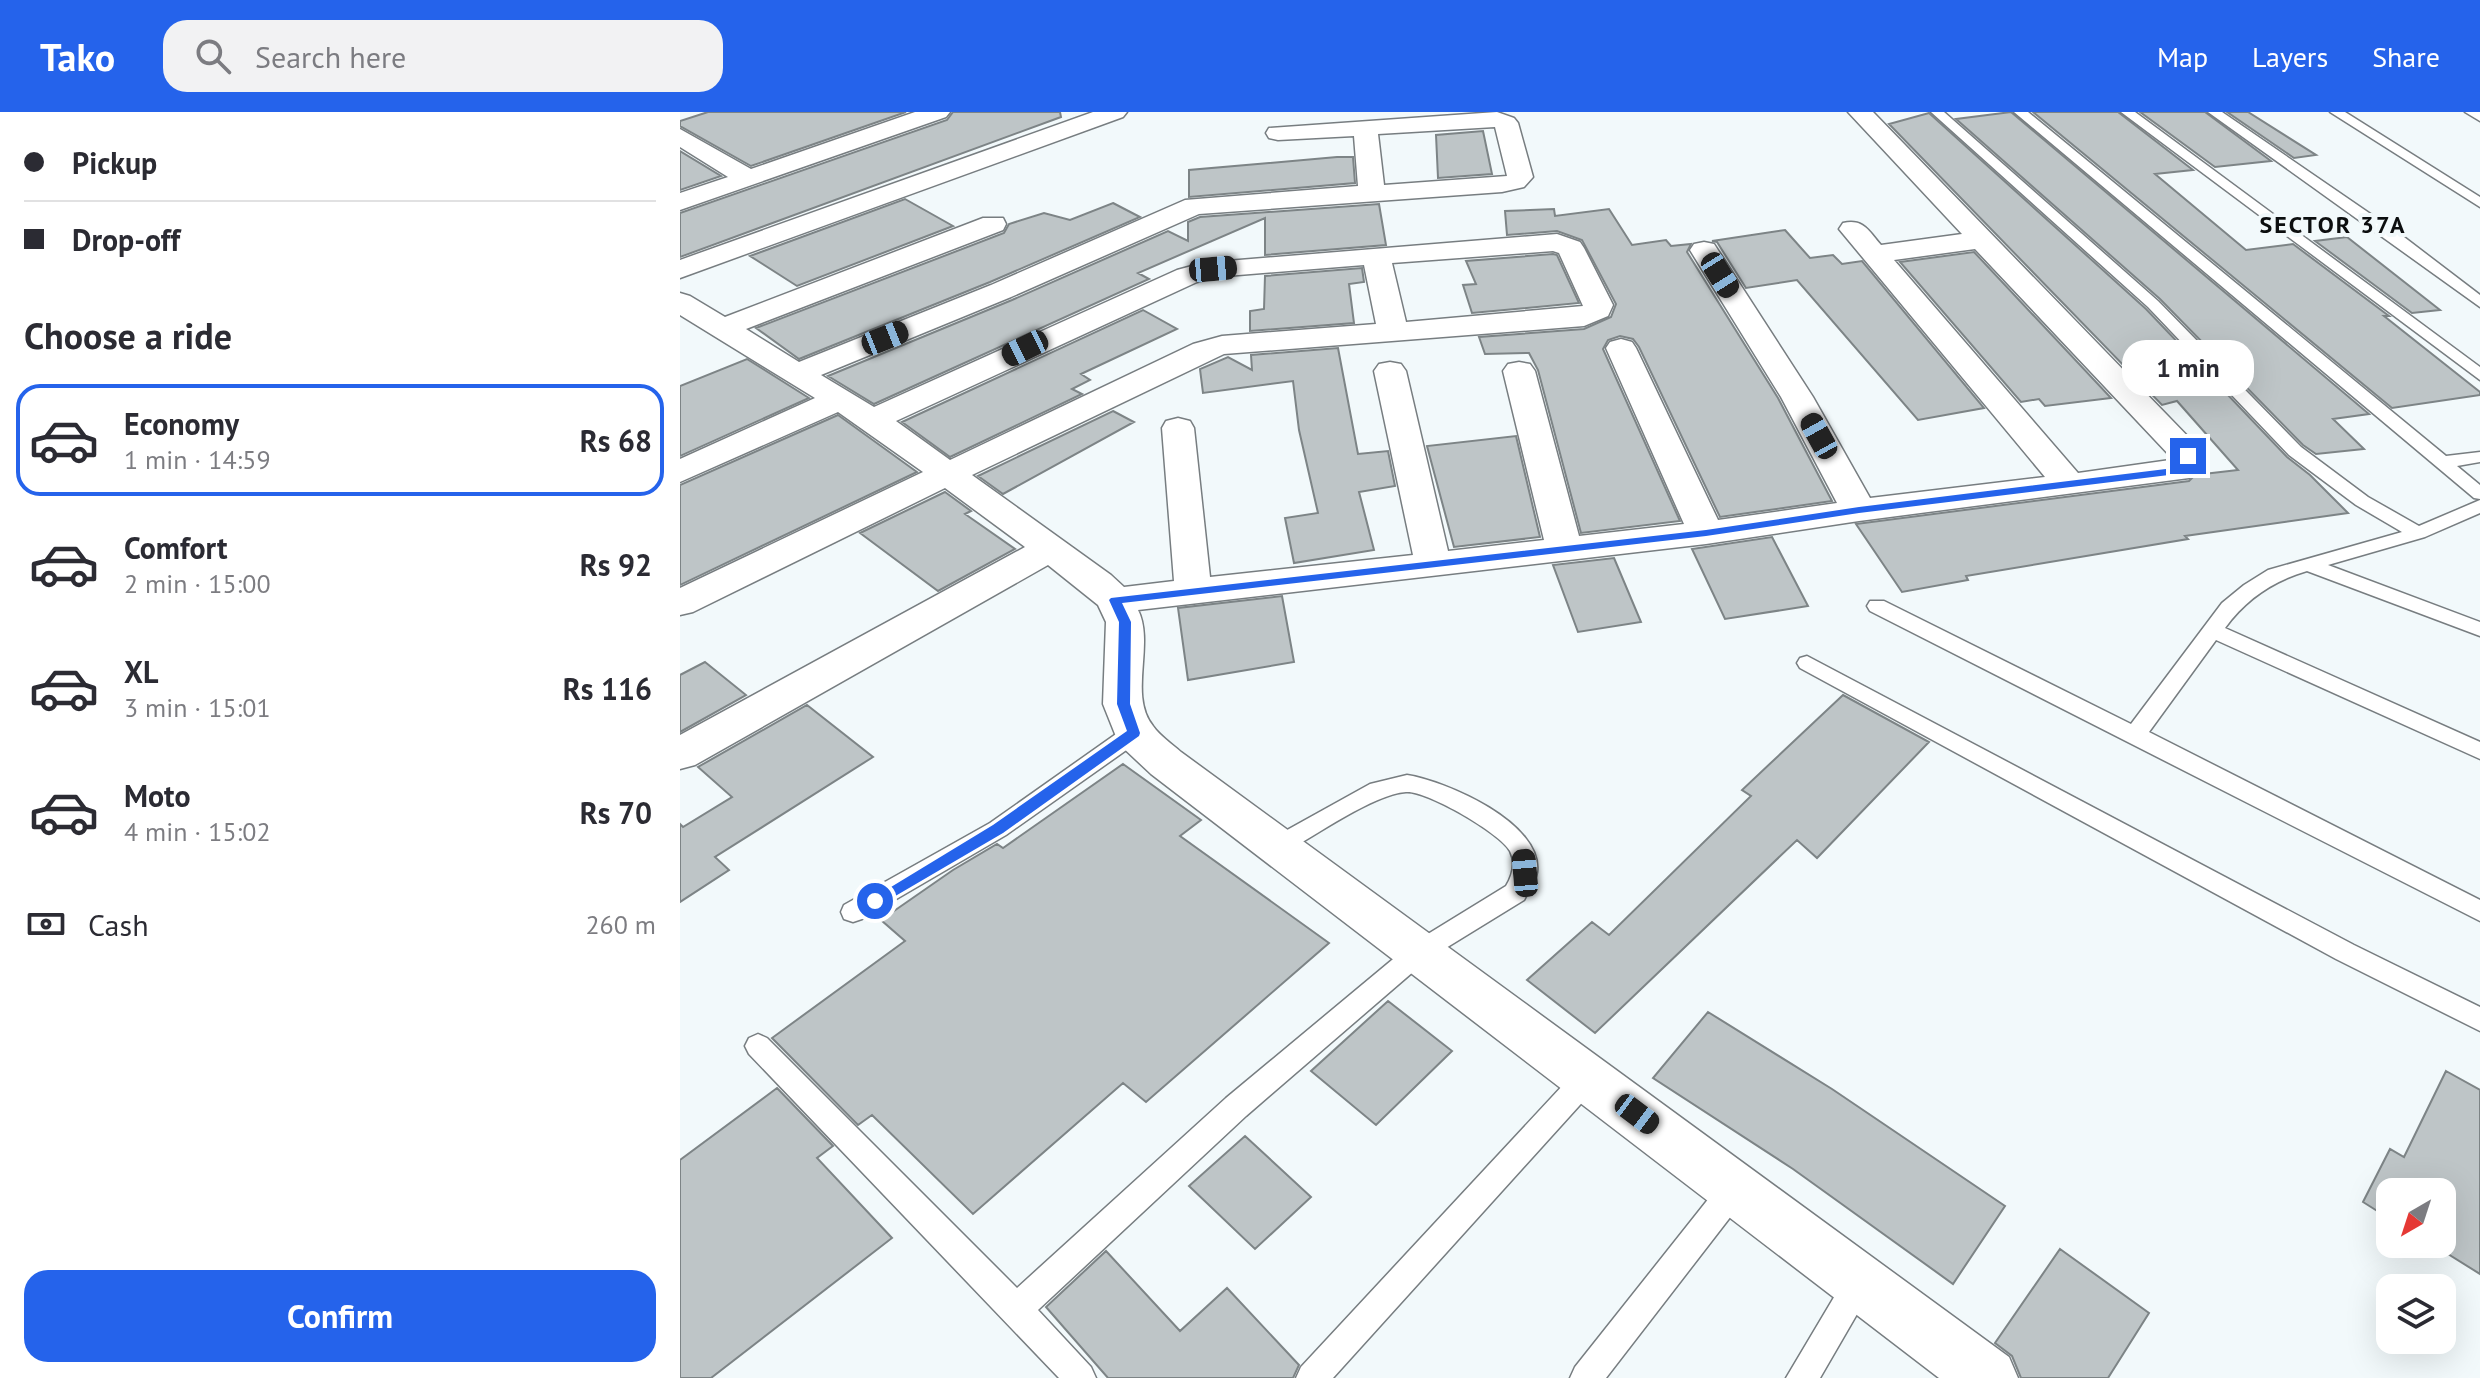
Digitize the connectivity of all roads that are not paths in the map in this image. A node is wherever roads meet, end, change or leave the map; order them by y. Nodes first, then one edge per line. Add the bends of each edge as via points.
1 (938, 112) edge
2 (1115, 112) edge
3 (1860, 112) edge
4 (1937, 112) edge
5 (2020, 112) edge
6 (2127, 112) edge
7 (2214, 112) edge
8 (2336, 112) edge
9 (2471, 112) edge
10 (2480, 117) edge
11 (1365, 128) junction
12 (1278, 133) dead end
13 (680, 136) edge
14 (748, 178) junction
15 (1372, 193) junction
16 (680, 202) edge
17 (2480, 203) edge
18 (993, 224) dead end
19 (1853, 229) dead end
20 (1982, 240) junction
21 (1704, 250) dead end
22 (1874, 254) junction
23 (1376, 256) junction
24 (680, 270) edge
25 (680, 302) edge
26 (2480, 302) edge
27 (725, 327) junction
28 (1393, 332) junction
29 (1621, 348) dead end
30 (1390, 371) dead end
31 (1519, 371) dead end
32 (799, 373) junction
33 (2480, 375) edge
34 (856, 410) junction
35 (1178, 428) dead end
36 (2480, 457) edge
37 (2444, 462) junction
38 (680, 472) edge
39 (948, 472) junction
40 (2069, 484) junction
41 (2480, 494) edge
42 (2480, 506) edge
43 (1859, 510) junction
44 (1706, 533) junction
45 (2418, 533) junction
46 (1564, 548) junction
47 (1049, 549) junction
48 (1433, 563) junction
49 (2307, 564) junction
50 (1193, 589) junction
51 (1115, 600) junction
52 (680, 603) edge
53 (1877, 606) dead end
54 (2480, 629) edge
55 (2212, 630) junction
56 (1807, 663) dead end
57 (1134, 733) junction
58 (2135, 735) junction
59 (2480, 751) edge
60 (680, 754) edge
61 (1277, 846) junction
62 (2480, 911) edge
63 (853, 912) dead end
64 (1419, 952) junction
65 (2480, 1020) edge
66 (758, 1046) dead end
67 (1588, 1077) junction
68 (1735, 1188) junction
69 (1861, 1282) junction
70 (1016, 1309) junction
71 (1080, 1378) edge
72 (1312, 1378) edge
73 (1586, 1378) edge
74 (1802, 1378) edge
75 (1988, 1378) edge

1 - 14 street
2 - 24 street
3 - 20 street
4 - 45 lane via 2153,304 2295,451 2362,501
5 - 37 lane
6 - 33 lane
7 - 26 lane
8 - 17 lane
9 - 10 lane
11 - 12 street
11 - 15 street
11 - 15 street via 1496,119 1506,123 1520,177 1502,184
13 - 14 street
14 - 16 street
15 - 32 street via 1194,206
18 - 27 street
19 - 22 street
20 - 22 street
20 - 40 street via 2188,456 2177,471
21 - 43 street via 1797,397
22 - 40 street
23 - 28 street
23 - 28 street via 1557,242 1570,248 1598,305 1584,317
23 - 34 street via 1199,272 1025,348
25 - 27 street
27 - 32 street
28 - 39 street via 1204,350
29 - 44 street
30 - 48 street
31 - 46 street
32 - 34 street
34 - 38 street
34 - 39 street
35 - 50 street
36 - 37 lane
37 - 41 lane
39 - 47 street
39 - 52 street
40 - 43 street
42 - 45 lane
43 - 44 street
44 - 46 street
45 - 49 lane
46 - 48 street
47 - 51 street
47 - 60 street
48 - 50 street
49 - 54 lane
49 - 55 lane via 2251,589
50 - 51 street
51 - 57 street via 1125,622 1123,704
53 - 58 lane
55 - 58 lane
55 - 59 lane
56 - 65 lane
57 - 61 street
57 - 63 lane via 998,829
58 - 62 lane
61 - 64 street
61 - 64 lane via 1378,790 1407,783 1431,787 1508,832 1523,851 1525,873 1515,893
64 - 67 street
64 - 70 lane via 1236,1107
66 - 70 lane
67 - 68 street
67 - 72 lane
68 - 69 street
68 - 73 lane
69 - 74 lane
69 - 75 street
70 - 71 lane

